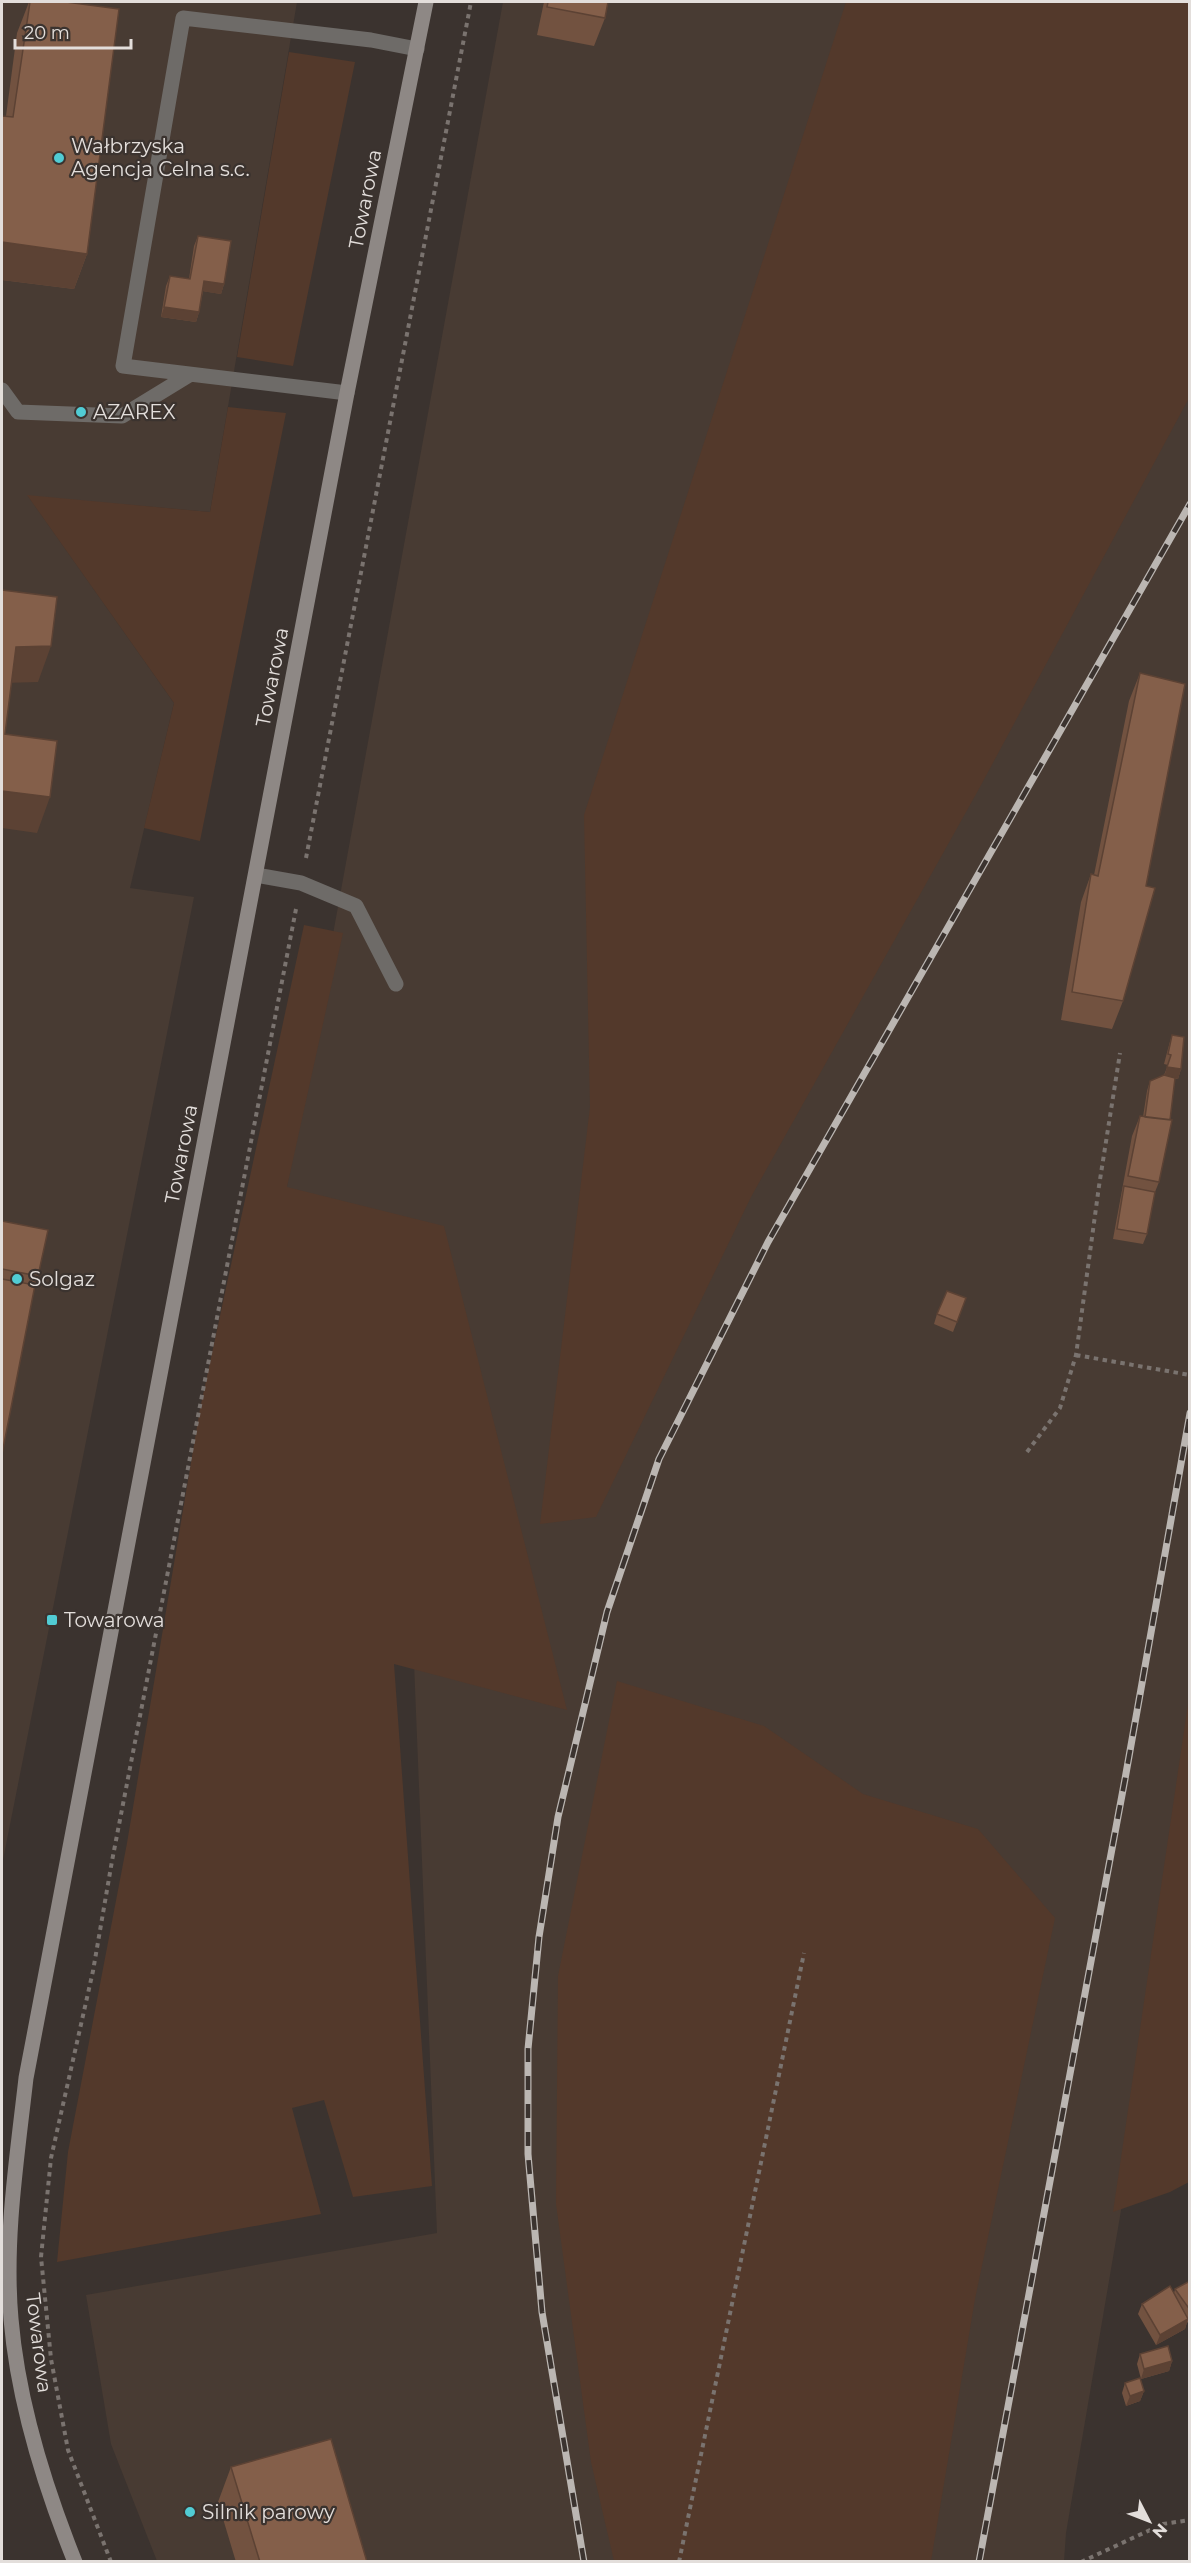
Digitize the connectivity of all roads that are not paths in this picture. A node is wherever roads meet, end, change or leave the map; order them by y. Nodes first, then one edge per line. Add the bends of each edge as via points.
1 (426, 2) edge
2 (417, 49) junction
3 (189, 375) junction
4 (2, 390) edge
5 (347, 393) junction
6 (256, 875) junction
7 (396, 984) dead end
8 (75, 2562) edge

1 - 2 main road, Towarowa
2 - 3 lane via 183,18 123,366
2 - 5 main road, Towarowa
3 - 4 lane via 122,416 18,411
3 - 5 lane
5 - 6 main road, Towarowa
6 - 7 lane via 301,883 356,906
6 - 8 main road, Towarowa via 57,1910 26,2078 15,2173 10,2271 11,2320 18,2368 39,2459

